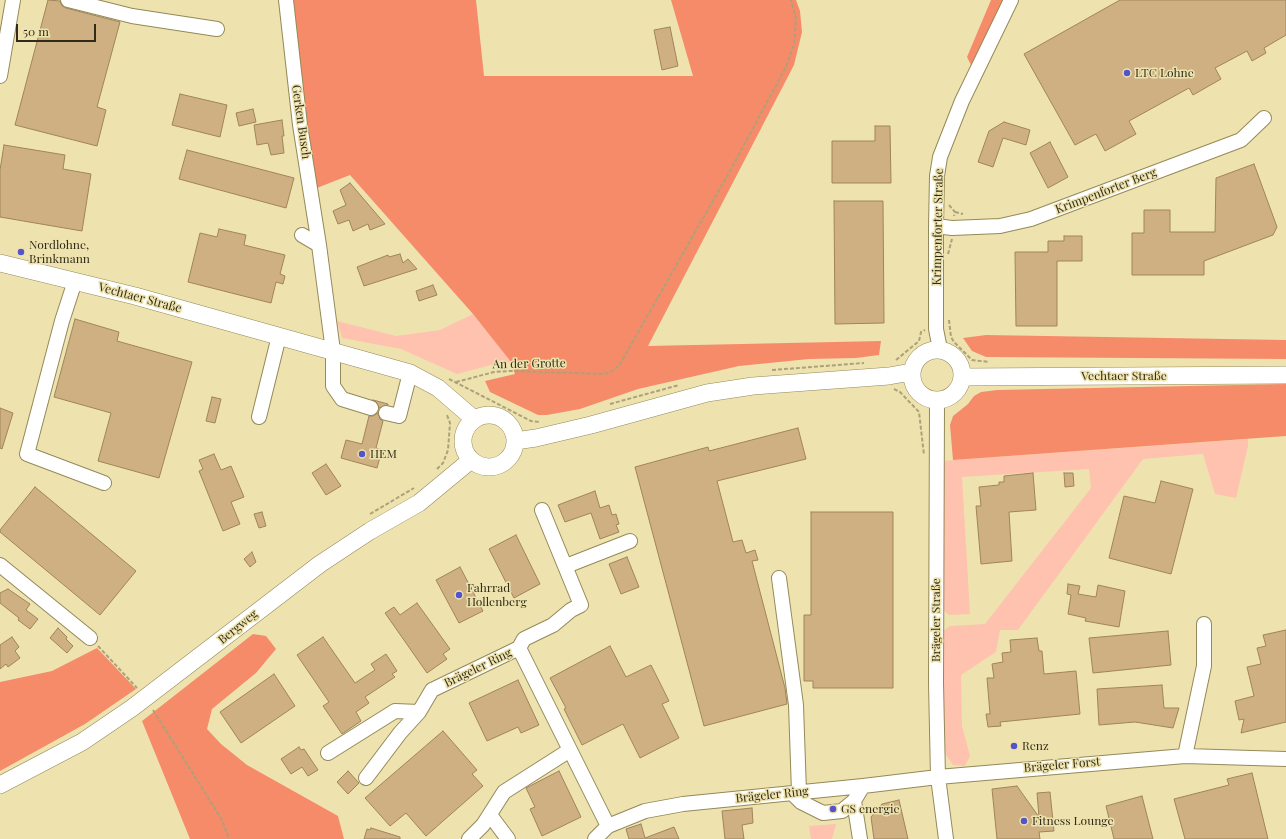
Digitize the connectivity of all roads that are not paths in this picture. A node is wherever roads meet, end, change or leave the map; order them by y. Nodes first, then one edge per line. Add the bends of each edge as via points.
1 (14, 0) edge
2 (68, 0) edge
3 (286, 0) edge
4 (1011, 0) edge
5 (217, 29) dead end
6 (0, 76) edge
7 (1264, 118) dead end
8 (936, 226) junction
9 (302, 235) dead end
10 (319, 245) junction
11 (0, 263) edge
12 (75, 282) junction
13 (279, 336) junction
14 (940, 349) junction
15 (334, 351) junction
16 (911, 372) junction
17 (410, 373) junction
18 (1286, 375) edge
19 (963, 377) junction
20 (936, 401) junction
21 (371, 408) dead end
22 (386, 413) dead end
23 (259, 417) dead end
24 (474, 419) junction
25 (515, 441) junction
26 (471, 460) junction
27 (104, 483) dead end
28 (542, 510) dead end
29 (630, 541) dead end
30 (0, 565) edge
31 (566, 566) junction
32 (779, 578) dead end
33 (1204, 624) dead end
34 (90, 638) road end
35 (519, 648) junction
36 (419, 712) junction
37 (570, 750) junction
38 (328, 753) dead end
39 (1185, 756) junction
40 (1286, 759) edge
41 (938, 777) junction
42 (366, 778) dead end
43 (0, 785) edge
44 (862, 786) junction
45 (795, 793) junction
46 (852, 802) junction
47 (490, 815) junction
48 (608, 826) junction
49 (469, 839) edge
50 (508, 839) edge
51 (595, 839) edge
52 (860, 839) edge
53 (946, 839) edge

1 - 6 street
2 - 5 street via 132,16
3 - 10 street, Gerken Busch via 300,125
4 - 8 street, Krimpenforter Straße via 947,136 937,176
7 - 8 street, Krimpenforter Berg via 1241,140 1031,219 1000,226
8 - 14 street, Krimpenforter Straße via 936,329
9 - 10 street
10 - 15 street, Gerken Busch
11 - 12 main road, Vechtaer Straße
12 - 13 main road, Vechtaer Straße
12 - 27 street via 62,321 27,454
13 - 15 main road, Vechtaer Straße
13 - 23 street
14 - 16 main road via 920,355
14 - 19 main road via 957,359
15 - 17 main road, Vechtaer Straße
15 - 21 street, Gerken Busch via 333,386 342,399
16 - 20 main road via 913,384 918,392
16 - 25 main road via 889,376 753,386 707,393 591,425
17 - 22 street via 399,416
17 - 24 main road, Vechtaer Straße via 443,383
18 - 19 main road, Vechtaer Straße
19 - 20 main road via 955,393
20 - 41 street, Brägeler Straße
24 - 25 main road via 490,415 501,418 510,426
24 - 26 main road via 465,431 463,439 463,446
25 - 26 main road via 511,456 499,465 484,467
26 - 43 main road, Bergweg via 419,503 320,564 142,694 82,742
28 - 31 street
29 - 31 street
30 - 34 street
31 - 35 street via 582,605 552,625 524,639
32 - 45 street via 796,705
33 - 39 street via 1204,666
35 - 36 street, Brägeler Ring via 432,690
35 - 37 street, Brägeler Ring
36 - 38 street via 395,711
36 - 42 street, Brägeler Ring
37 - 47 street via 504,792
37 - 48 street, Brägeler Ring
39 - 40 street, Brägeler Forst
39 - 41 street, Brägeler Forst
41 - 44 street, Brägeler Ring
41 - 53 street, Brägeler Straße
44 - 45 street, Brägeler Ring
44 - 46 street
45 - 46 street via 801,802 823,813 842,811
45 - 48 street, Brägeler Ring via 645,810
46 - 52 street
47 - 49 street
47 - 50 street
48 - 51 street, Brägeler Ring

